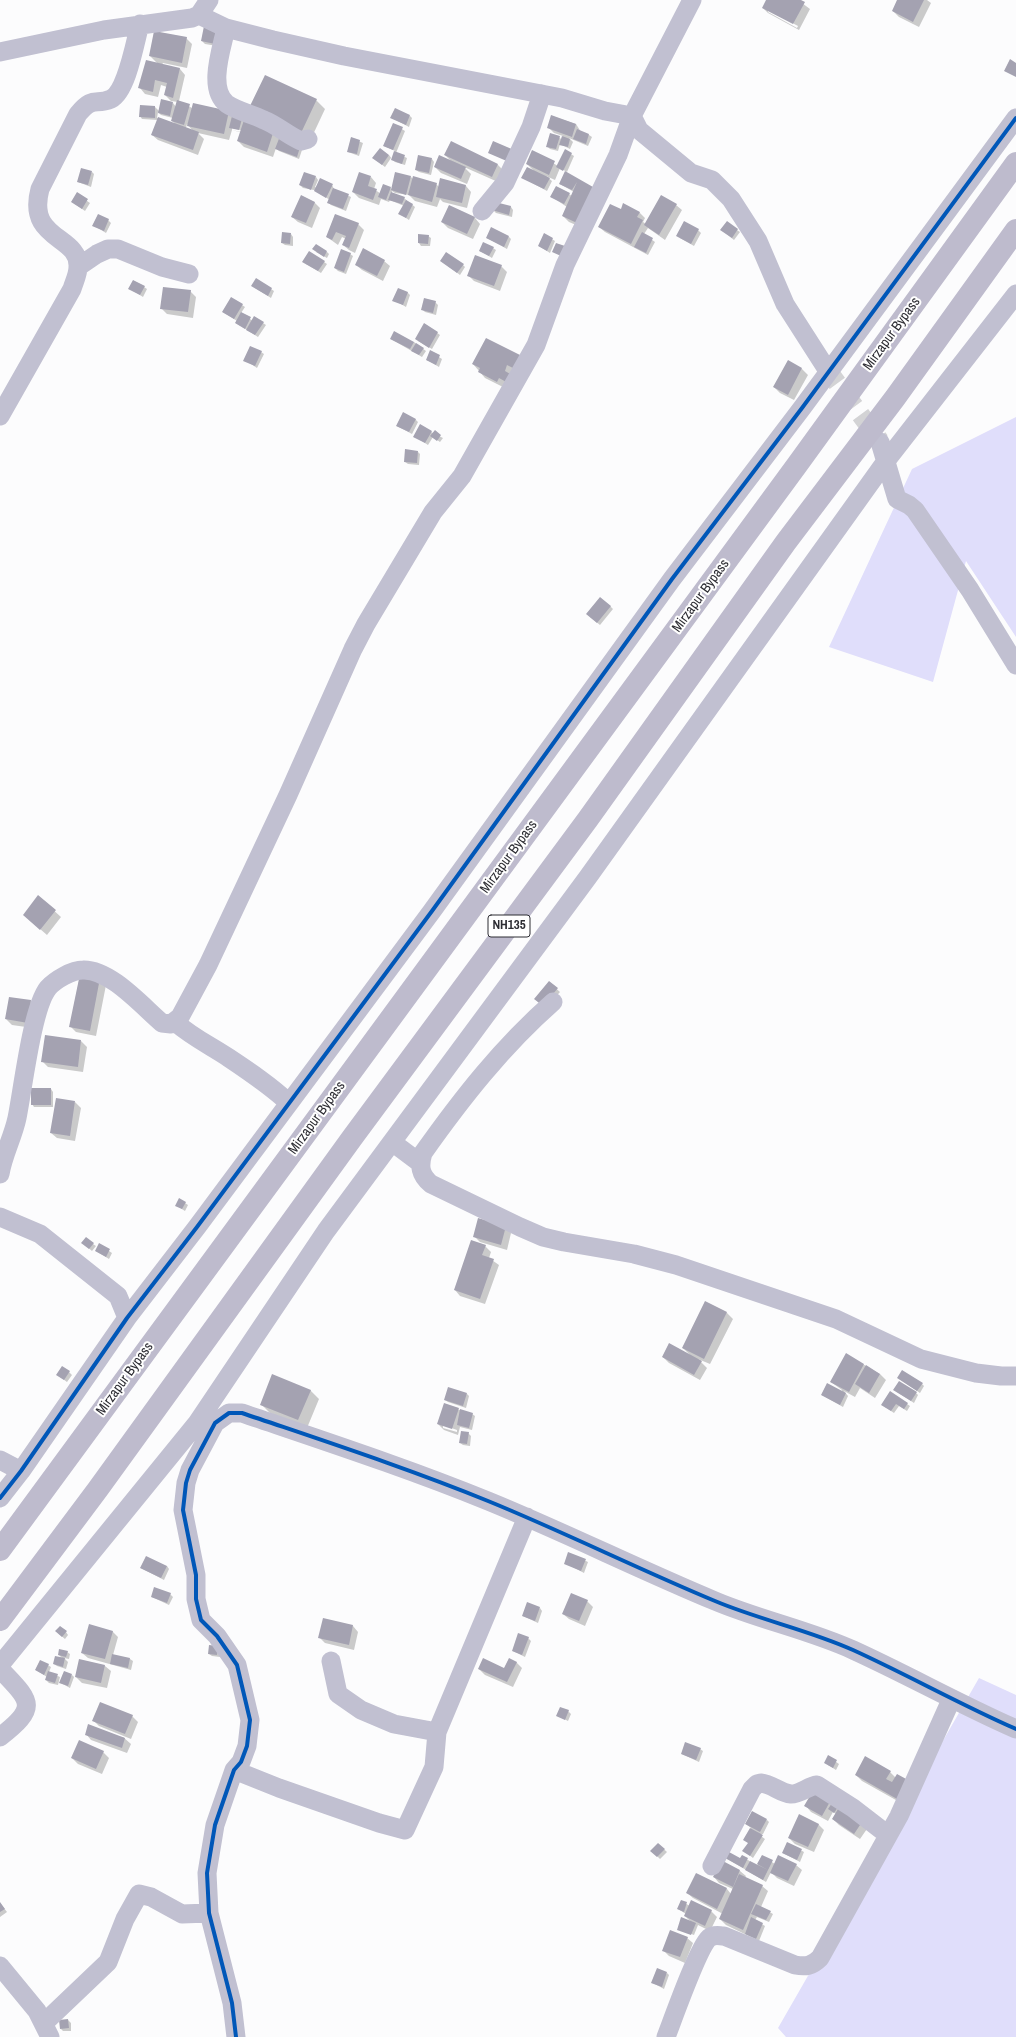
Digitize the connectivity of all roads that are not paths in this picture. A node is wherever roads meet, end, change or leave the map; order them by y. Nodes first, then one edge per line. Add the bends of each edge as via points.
1 (692, 0) edge
2 (204, 8) edge
3 (140, 24) junction
4 (226, 28) junction
5 (0, 52) edge
6 (542, 94) junction
7 (632, 116) junction
8 (1016, 118) edge
9 (308, 139) dead end
10 (1016, 163) edge
11 (482, 211) dead end
12 (1016, 230) edge
13 (78, 267) junction
14 (189, 274) dead end
15 (1016, 294) edge
16 (826, 368) tunnel mouth
17 (0, 416) edge
18 (880, 442) tunnel mouth
19 (886, 461) junction
20 (1016, 665) edge
21 (553, 1002) dead end
22 (175, 1022) junction
23 (289, 1103) junction
24 (392, 1142) junction
25 (420, 1163) junction
26 (0, 1174) edge
27 (0, 1217) edge
28 (127, 1318) junction
29 (1016, 1376) edge
30 (0, 1460) edge
31 (22, 1471) junction
32 (0, 1498) edge
33 (527, 1517) junction
34 (0, 1550) edge
35 (0, 1620) edge
36 (330, 1662) dead end
37 (0, 1665) edge
38 (0, 1669) edge
39 (951, 1700) junction
40 (1016, 1729) edge
41 (437, 1732) junction
42 (0, 1737) edge
43 (234, 1770) junction
44 (888, 1835) junction
45 (712, 1866) dead end
46 (209, 1913) junction
47 (0, 1966) edge
48 (47, 2030) edge
49 (236, 2037) edge
50 (666, 2037) edge

1 - 7 street
2 - 3 street via 179,20
2 - 4 street
3 - 5 street
3 - 13 street via 121,87 110,99 93,101 78,114 40,189 37,202 39,220 71,249 77,258
4 - 6 street via 344,56
4 - 9 street via 216,78 216,88 221,96 227,104 266,120 290,136 301,141
6 - 7 street
6 - 11 street via 531,128 505,183
7 - 16 street via 639,130 691,173 712,180 731,199 758,241 785,304
7 - 22 street via 618,156 565,265 536,345 462,476 432,512 366,624 208,965 186,1007
8 - 23 street via 672,579 432,911
10 - 34 highway, Mirzapur Bypass / NH135
12 - 35 highway, NH135 via 895,398 786,542 588,819
13 - 14 street via 108,249 118,249 162,267
13 - 17 street via 72,289
15 - 19 street
18 - 19 street
19 - 20 street via 897,499 910,504 915,510 970,590
19 - 24 street via 588,877
21 - 25 street via 524,1027 461,1100 423,1153
22 - 23 street via 189,1034 275,1090
22 - 26 street via 167,1025 162,1023 104,975 83,970 72,972 48,989 37,1018 17,1119
23 - 28 street
24 - 25 street
24 - 37 street via 326,1231 197,1423
25 - 29 street via 424,1179 431,1184 543,1237 634,1254 683,1267 836,1319 921,1360 976,1373
27 - 28 street via 40,1234 118,1296
28 - 31 street
30 - 31 street
31 - 32 street
33 - 39 street via 726,1606 818,1635
33 - 41 street
33 - 43 street via 381,1460 242,1413 229,1413 215,1423 190,1470 183,1510 196,1575 196,1599 201,1620 217,1636 237,1666 250,1720 247,1746 241,1762
36 - 41 street via 338,1694 361,1710 394,1724
38 - 42 street via 26,1697 24,1715
39 - 40 street
39 - 44 street
41 - 43 street via 434,1767 406,1830 379,1823
43 - 46 street via 222,1801 210,1850 207,1873
44 - 45 street via 817,1785 792,1794 761,1783 752,1789
44 - 50 street via 820,1958 804,1967 724,1936 715,1935 709,1938
46 - 48 street via 182,1914 151,1897 139,1894 125,1919 108,1962
46 - 49 street via 232,2003
47 - 48 street via 37,2011

